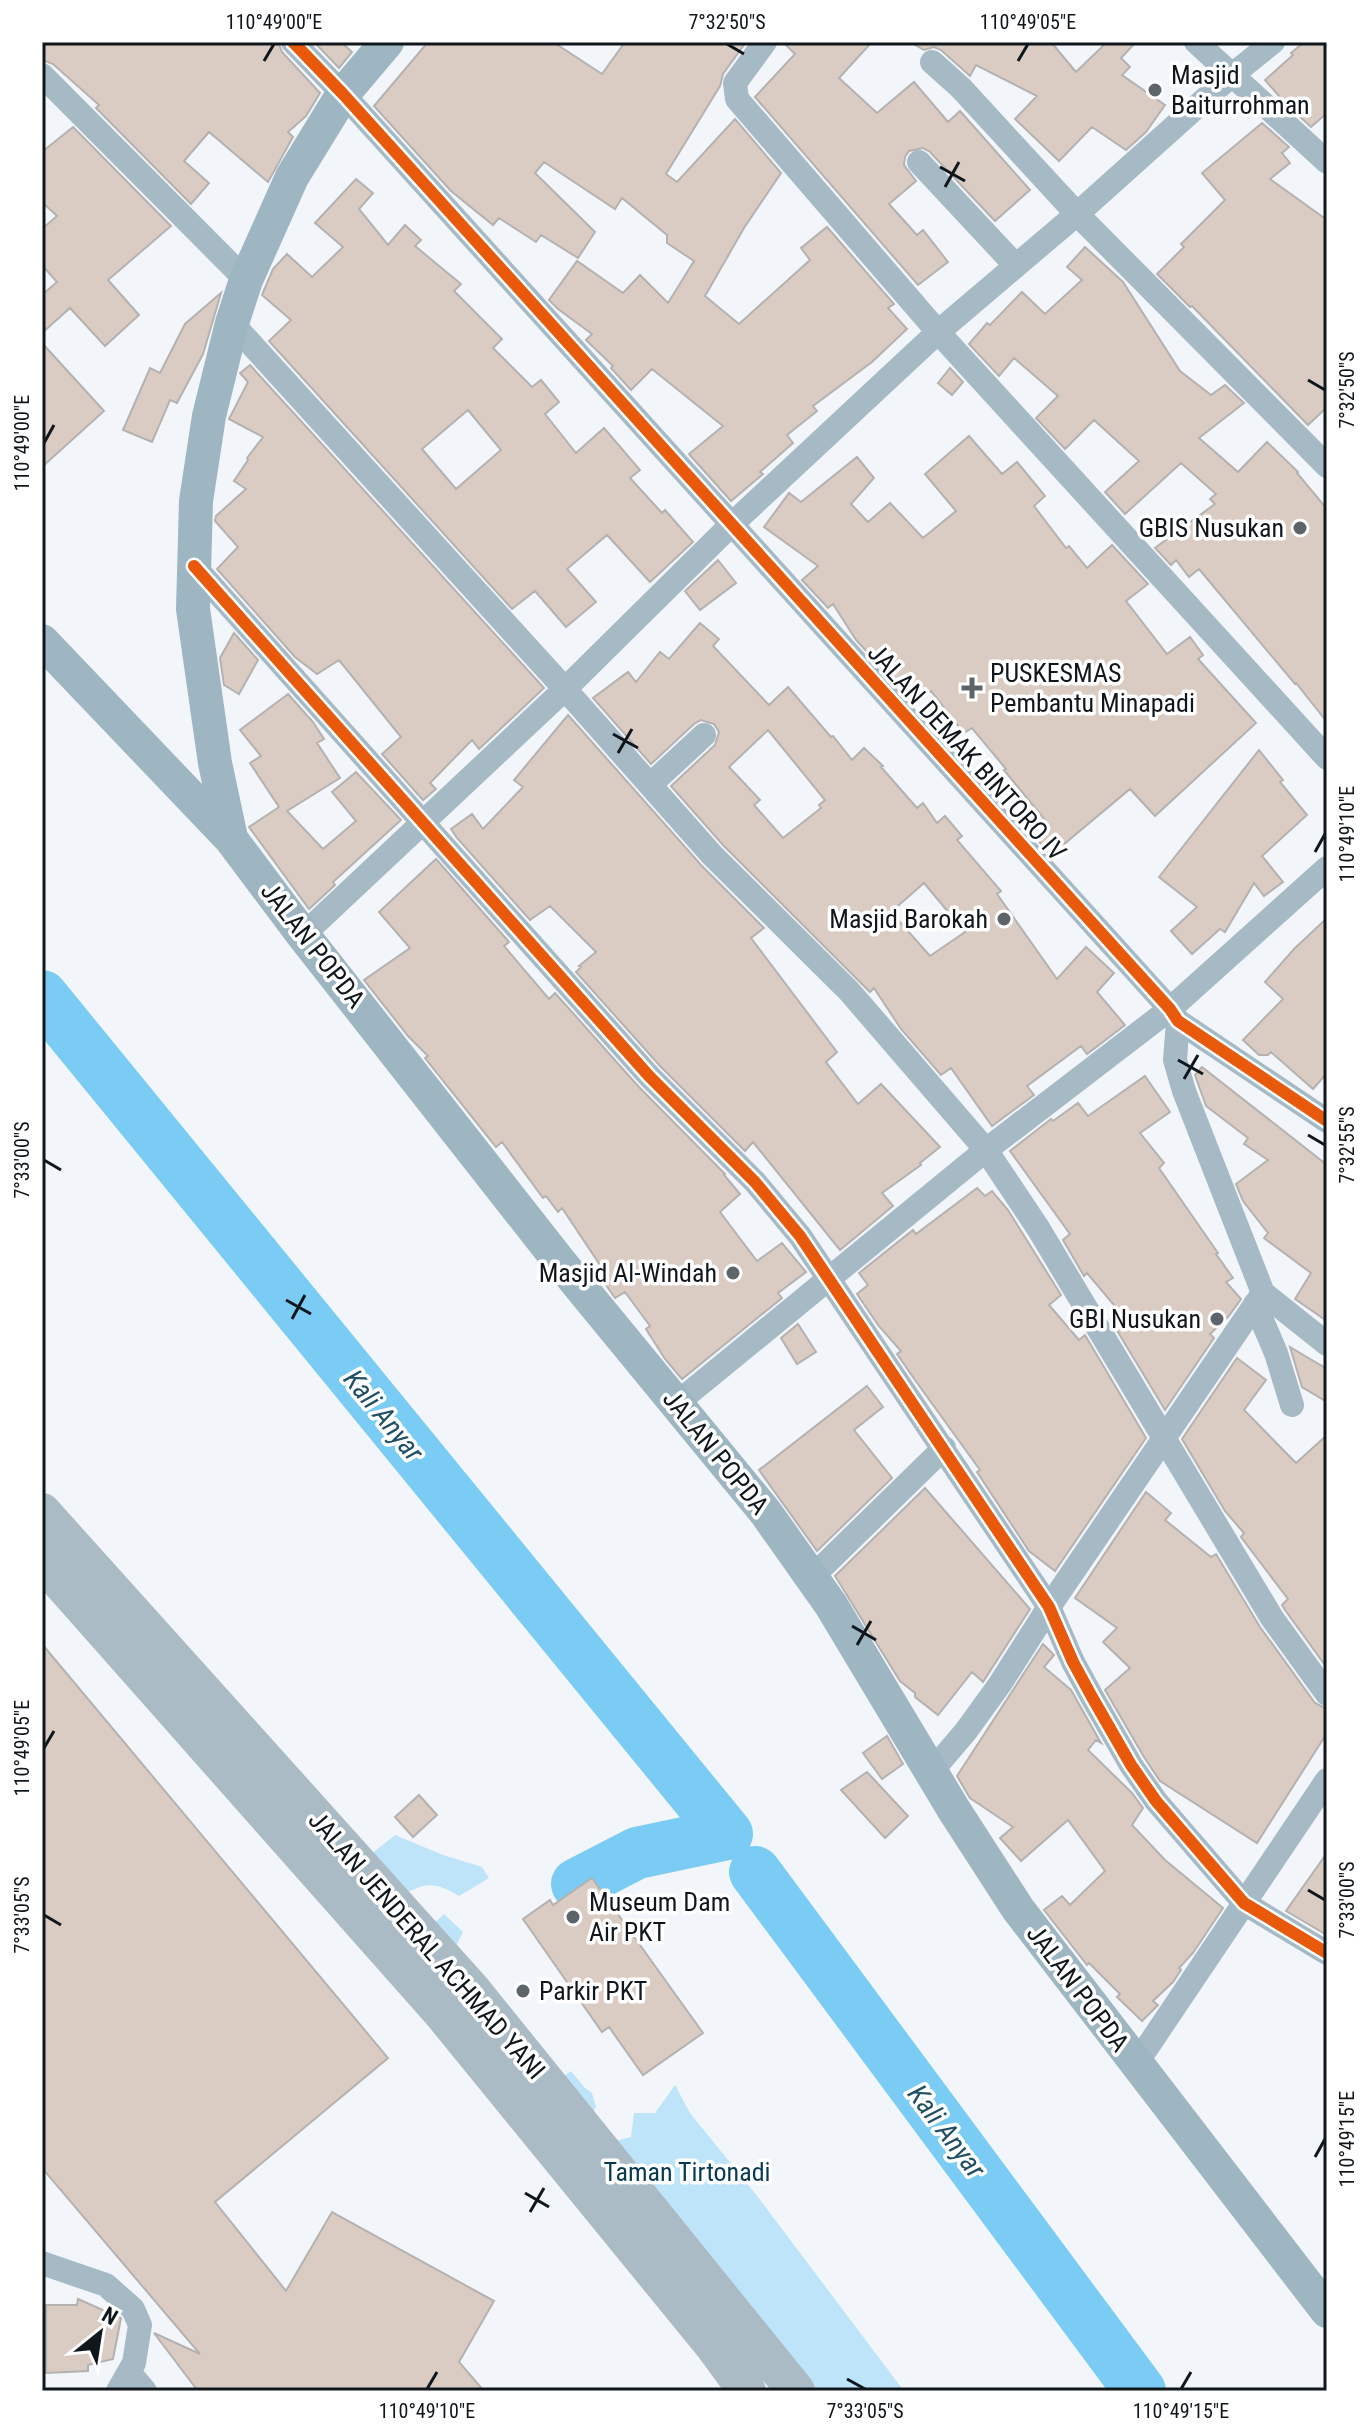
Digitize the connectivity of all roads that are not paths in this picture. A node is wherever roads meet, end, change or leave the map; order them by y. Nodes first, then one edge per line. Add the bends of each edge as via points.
1 (293, 42) edge
2 (387, 42) edge
3 (765, 42) edge
4 (1196, 42) edge
5 (1273, 42) edge
6 (932, 62) dead end
7 (42, 75) edge
8 (1232, 75) junction
9 (343, 94) junction
10 (919, 162) dead end
11 (1327, 162) edge
12 (1077, 214) junction
13 (1016, 266) junction
14 (246, 280) junction
15 (232, 323) junction
16 (938, 332) junction
17 (1327, 466) edge
18 (731, 525) junction
19 (194, 566) junction
20 (42, 641) edge
21 (565, 689) junction
22 (704, 735) dead end
23 (1327, 758) edge
24 (650, 785) junction
25 (422, 822) junction
26 (231, 839) junction
27 (1327, 868) edge
28 (303, 935) junction
29 (1174, 1015) junction
30 (1327, 1121) edge
31 (986, 1150) junction
32 (828, 1279) junction
33 (1259, 1299) junction
34 (1327, 1344) edge
35 (677, 1403) junction
36 (1292, 1405) dead end
37 (1163, 1439) junction
38 (944, 1448) junction
39 (42, 1512) edge
40 (42, 1561) edge
41 (812, 1577) junction
42 (1049, 1607) junction
43 (1327, 1694) edge
44 (198, 1711) junction
45 (932, 1771) junction
46 (1327, 1780) edge
47 (1244, 1903) junction
48 (387, 1923) junction
49 (1327, 1953) edge
50 (1136, 2064) junction
51 (42, 2263) edge
52 (1327, 2311) edge
53 (123, 2382) edge
54 (145, 2391) edge
55 (747, 2391) edge
56 (796, 2391) edge

1 - 9 street, JALAN DEMAK BINTORO IV
2 - 9 main road
3 - 16 street via 735,83 737,99
4 - 8 street
5 - 8 street
6 - 12 street
7 - 14 street
8 - 11 street
8 - 12 street
9 - 14 main road via 292,177
9 - 18 street, JALAN DEMAK BINTORO IV
10 - 13 street
12 - 13 street
12 - 17 street
13 - 16 street
14 - 15 main road
15 - 19 main road via 209,416 196,501
15 - 21 street
16 - 18 street
16 - 23 street
18 - 21 street
18 - 29 street, JALAN DEMAK BINTORO IV
19 - 25 street
19 - 26 main road via 193,609
20 - 26 main road, JALAN POPDA
21 - 24 street
21 - 25 street
22 - 24 street
24 - 31 street via 712,855 849,991
25 - 28 street
25 - 32 street via 649,1076 755,1182
26 - 28 main road, JALAN POPDA
27 - 29 street
28 - 35 main road, JALAN POPDA
29 - 30 street, JALAN DEMAK BINTORO IV
29 - 31 street
29 - 33 street via 1175,1060 1184,1091
31 - 32 street
31 - 37 street
32 - 35 street
32 - 38 street
33 - 34 street
33 - 36 street
33 - 37 street
35 - 41 main road, JALAN POPDA
37 - 42 street
37 - 43 street via 1272,1618
38 - 41 street
38 - 42 street
39 - 44 main road, JALAN JENDERAL ACHMAD YANI
40 - 44 main road, JALAN JENDERAL ACHMAD YANI
41 - 45 main road, JALAN POPDA
42 - 45 street via 1000,1684
42 - 47 street via 1073,1662 1131,1765
44 - 48 main road, JALAN JENDERAL ACHMAD YANI
45 - 50 main road, JALAN POPDA via 998,1881
46 - 47 street
47 - 49 street
47 - 50 street
48 - 55 main road, JALAN JENDERAL ACHMAD YANI via 453,2026
48 - 56 main road, JALAN JENDERAL ACHMAD YANI via 471,1989
50 - 52 main road, JALAN POPDA
51 - 53 street via 106,2285 133,2309 140,2325 134,2363
53 - 54 street

